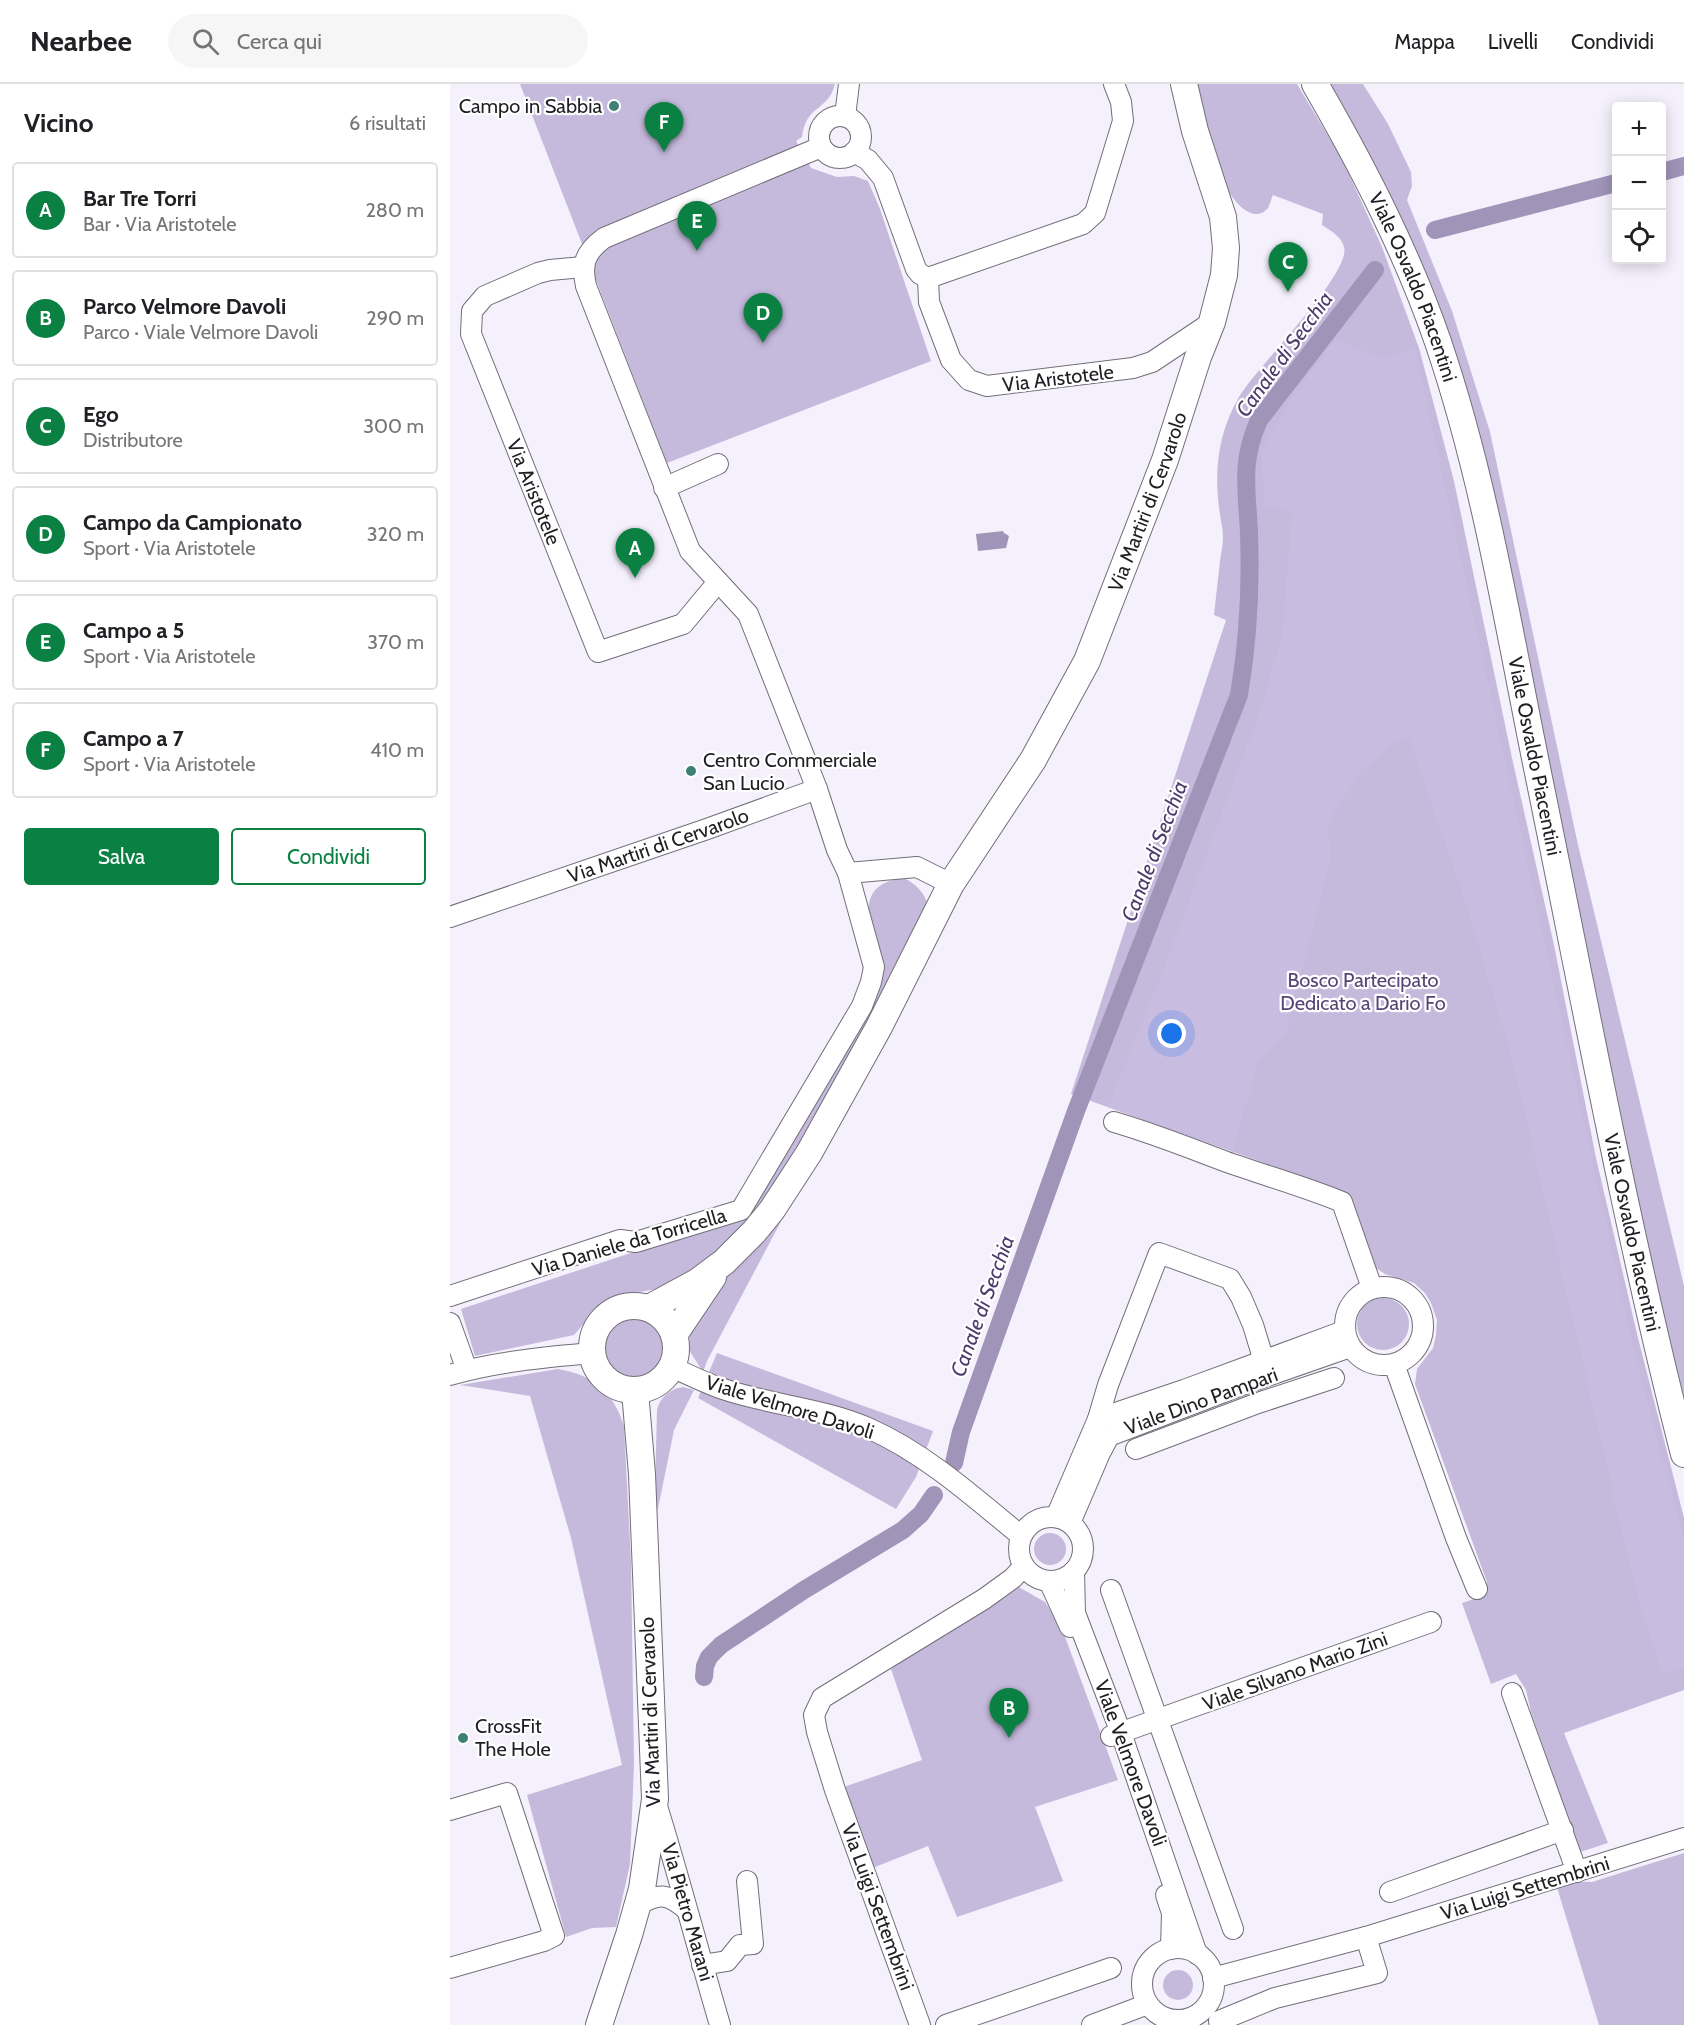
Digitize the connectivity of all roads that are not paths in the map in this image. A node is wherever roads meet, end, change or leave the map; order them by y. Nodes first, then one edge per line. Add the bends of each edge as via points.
1 (849, 84) edge
2 (1114, 84) edge
3 (1315, 84) edge
4 (1185, 85) edge
5 (845, 116) junction
6 (821, 147) junction
7 (854, 152) junction
8 (583, 267) junction
9 (928, 278) junction
10 (1212, 322) junction
11 (718, 465) dead end
12 (664, 488) junction
13 (718, 582) junction
14 (817, 789) junction
15 (848, 873) junction
16 (951, 884) junction
17 (450, 917) edge
18 (1114, 1122) dead end
19 (724, 1262) junction
20 (1372, 1288) junction
21 (450, 1296) edge
22 (650, 1308) junction
23 (450, 1323) edge
24 (674, 1335) junction
25 (1347, 1339) junction
26 (592, 1353) junction
27 (1264, 1361) junction
28 (1394, 1364) junction
29 (672, 1367) junction
30 (458, 1372) edge
31 (1334, 1378) dead end
32 (1250, 1382) junction
33 (635, 1391) junction
34 (1258, 1403) junction
35 (1098, 1419) junction
36 (1136, 1449) dead end
37 (1684, 1454) edge
38 (1063, 1520) junction
39 (1022, 1536) junction
40 (1024, 1566) junction
41 (1074, 1571) junction
42 (1049, 1581) junction
43 (1477, 1589) dead end
44 (1111, 1590) dead end
45 (1431, 1622) dead end
46 (1512, 1693) dead end
47 (1158, 1720) junction
48 (1116, 1735) junction
49 (655, 1799) junction
50 (450, 1810) edge
51 (1563, 1830) junction
52 (1684, 1838) edge
53 (1577, 1872) junction
54 (747, 1881) dead end
55 (1390, 1892) dead end
56 (638, 1905) junction
57 (686, 1909) junction
58 (1233, 1929) dead end
59 (1366, 1936) junction
60 (1171, 1949) junction
61 (1197, 1954) junction
62 (702, 1965) junction
63 (450, 1968) edge
64 (1111, 1968) dead end
65 (1213, 1978) junction
66 (1148, 2004) junction
67 (1197, 2020) edge
68 (1178, 2023) edge
69 (599, 2025) edge
70 (720, 2025) edge
71 (920, 2025) edge
72 (946, 2025) edge
73 (1092, 2025) edge
74 (1221, 2025) edge

1 - 5 street
2 - 9 street via 1123,121 1090,220
3 - 37 main road, Viale Osvaldo Piacentini via 1378,199 1419,290 1460,417 1482,501 1621,1186
4 - 10 main road, Via Martiri di Cervarolo via 1195,131 1223,217 1224,275
5 - 6 street via 825,121 819,133
5 - 7 street via 856,123 861,135
6 - 7 street via 836,158
6 - 8 street via 604,238 588,252
7 - 9 street via 868,160 883,178 915,268
8 - 12 street via 586,286
8 - 13 street, Via Aristotele via 538,273 485,296 472,311 471,334 598,652 683,624
9 - 10 street, Via Aristotele via 929,302 951,360 969,380 987,386 1133,368 1159,358
10 - 16 main road, Via Martiri di Cervarolo via 1166,460 1088,661 1033,760
11 - 12 street
12 - 13 street via 690,551
13 - 14 street via 748,614
14 - 15 street
14 - 17 street, Via Martiri di Cervarolo
15 - 16 street via 917,867
15 - 21 street, Via Daniele da Torricella via 874,967 871,982 861,1006 741,1210 636,1242 620,1240
16 - 19 main road, Via Martiri di Cervarolo via 879,1028 809,1153 772,1210
18 - 20 street via 1342,1202
19 - 22 main road, Via Martiri di Cervarolo
19 - 24 main road, Via Martiri di Cervarolo
20 - 25 street via 1362,1292 1347,1309
20 - 28 street via 1397,1288 1408,1294 1422,1315 1422,1334 1414,1351
22 - 24 main road via 665,1319
22 - 26 main road, Via Martiri di Cervarolo via 625,1306 603,1318 592,1341
23 - 30 street
24 - 29 main road via 677,1346
25 - 27 street, Viale Dino Pampari
25 - 28 street via 1369,1363
25 - 32 street, Viale Dino Pampari
26 - 30 street
26 - 33 main road via 595,1365 611,1384
27 - 35 street, Viale Dino Pampari
27 - 35 street, Viale Dino Pampari via 1253,1325 1230,1279 1159,1253
28 - 43 street
29 - 33 main road via 657,1384
29 - 39 street, Viale Velmore Davoli via 724,1389 868,1428 949,1478
31 - 34 street
32 - 34 street
32 - 38 street, Viale Dino Pampari via 1109,1436
33 - 49 main road, Via Martiri di Cervarolo
34 - 36 street
35 - 38 street, Viale Dino Pampari
38 - 39 street via 1037,1520
38 - 41 street, Viale Velmore Davoli via 1080,1534 1083,1545 1080,1563
39 - 40 street via 1020,1556
40 - 42 street via 1033,1575
40 - 71 street, Via Luigi Settembrini via 984,1599 822,1698 814,1714 835,1790
41 - 42 street via 1060,1580
41 - 48 street, Viale Velmore Davoli via 1075,1613
42 - 48 street, Viale Velmore Davoli
44 - 47 street
45 - 47 street, Viale Silvano Mario Zini
46 - 51 street
47 - 48 street, Viale Silvano Mario Zini
47 - 58 street
48 - 60 street, Viale Velmore Davoli via 1172,1913
48 - 61 street, Viale Velmore Davoli
49 - 56 main road, Via Martiri di Cervarolo
49 - 57 street, Via Pietro Marani
50 - 63 street via 507,1793 554,1936
51 - 53 street
51 - 55 street
52 - 53 street, Via Luigi Settembrini
53 - 59 street, Via Luigi Settembrini
54 - 62 street via 753,1944 740,1945 727,1961
56 - 57 street via 667,1896
56 - 69 main road, Via Martiri di Cervarolo
57 - 62 street, Via Pietro Marani
59 - 65 street, Via Luigi Settembrini
59 - 74 street via 1377,1973 1275,1998 1219,2021
60 - 61 street
60 - 66 street via 1152,1959 1145,1970 1143,1991
61 - 65 street via 1209,1966
62 - 70 street, Via Pietro Marani
64 - 72 street
65 - 67 street via 1211,1998
66 - 68 street
66 - 73 street
67 - 68 street via 1189,2018

